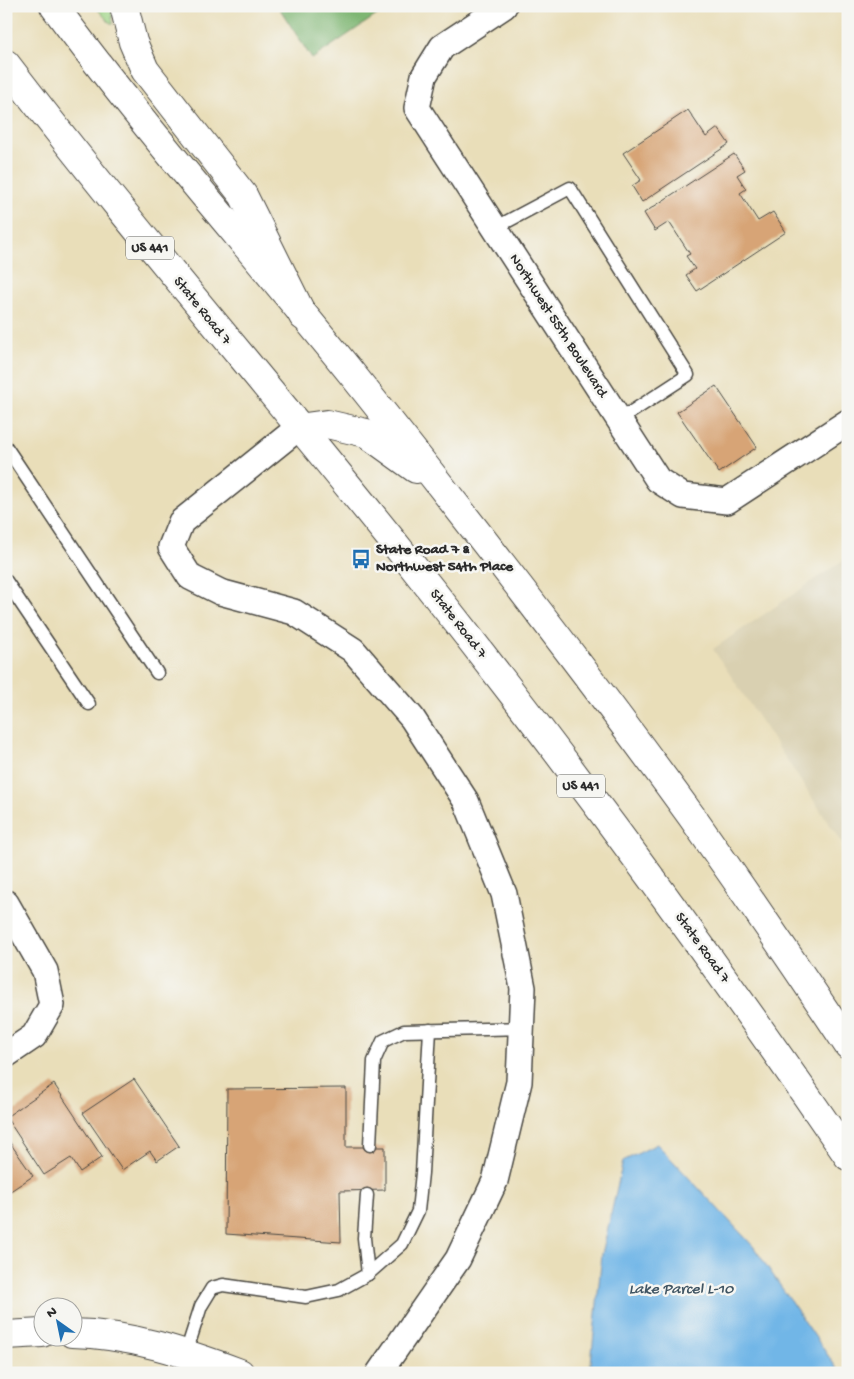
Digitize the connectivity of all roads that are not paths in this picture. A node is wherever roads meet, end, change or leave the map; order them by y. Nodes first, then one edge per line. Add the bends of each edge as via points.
1 (54, 6) edge
2 (124, 6) edge
3 (504, 6) edge
4 (6, 64) edge
5 (495, 228) junction
6 (303, 316) junction
7 (619, 420) junction
8 (848, 422) edge
9 (298, 428) junction
10 (6, 447) edge
11 (444, 490) junction
12 (6, 580) edge
13 (157, 673) dead end
14 (89, 704) dead end
15 (6, 903) edge
16 (521, 1028) junction
17 (430, 1030) junction
18 (848, 1045) edge
19 (6, 1054) edge
20 (370, 1145) dead end
21 (848, 1156) edge
22 (367, 1195) dead end
23 (368, 1274) junction
24 (32, 1334) edge
25 (82, 1334) edge
26 (6, 1336) edge
27 (186, 1353) junction
28 (240, 1373) edge
29 (379, 1373) edge

1 - 6 main road
2 - 6 main road via 133,42 145,70 244,195
3 - 5 street, Northwest 55th Boulevard via 442,47 424,76 417,108
4 - 9 main road, State Road 7 / US 441 via 93,177
5 - 7 street, Northwest 55th Boulevard
5 - 7 lane via 570,188 688,375
6 - 11 main road
7 - 8 street, Northwest 55th Boulevard via 658,480 683,496 727,501
9 - 11 main road via 327,424 366,433
9 - 16 street via 182,522 172,547 190,577 220,592 294,612 353,650 412,718 466,801 504,894 523,988
9 - 21 main road, State Road 7 / US 441 via 408,560 625,843 745,1006
10 - 13 lane
11 - 18 main road via 692,818
12 - 14 lane
15 - 19 street via 45,971 52,1005 34,1036
16 - 17 lane
16 - 29 street via 519,1082 495,1181 458,1259
17 - 20 lane via 404,1031 383,1041 374,1061
17 - 23 lane via 418,1210 402,1244
22 - 23 lane via 364,1238
23 - 27 lane via 339,1290 306,1297 223,1285 212,1288 201,1306
24 - 26 main road
25 - 27 main road via 133,1339
27 - 28 main road

